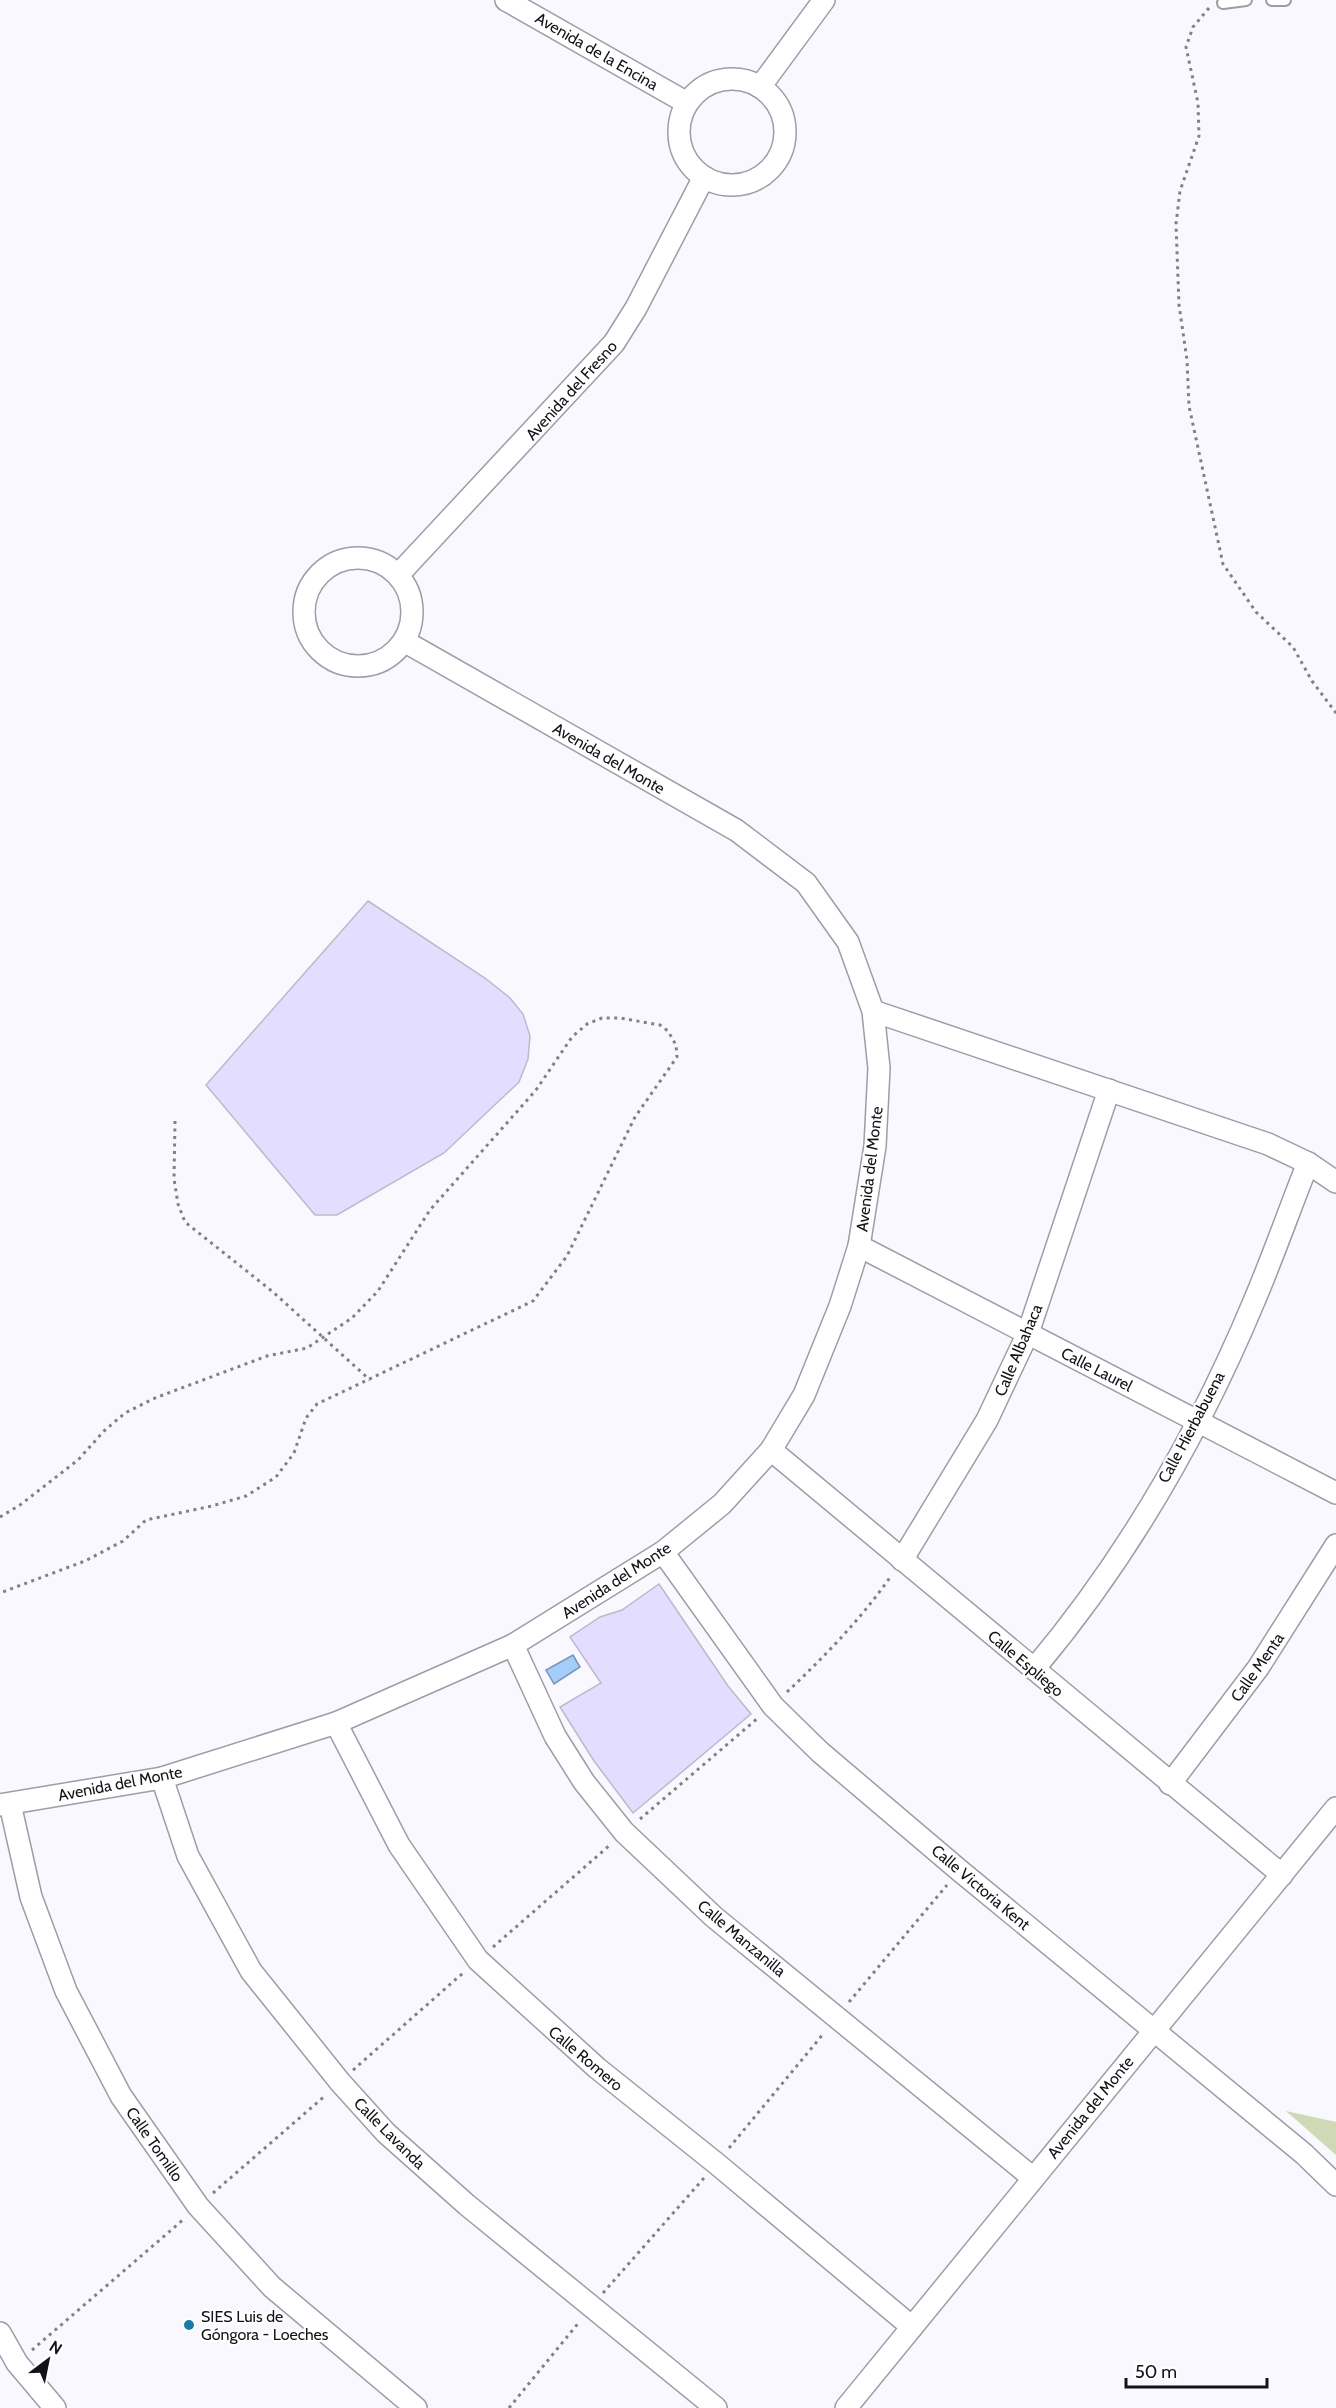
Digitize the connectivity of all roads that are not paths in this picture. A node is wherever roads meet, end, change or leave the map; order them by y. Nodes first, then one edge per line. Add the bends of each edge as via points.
1 (506, 0) edge
2 (824, 0) edge
3 (1246, 0) edge
4 (1272, 0) edge
5 (1285, 0) edge
6 (1223, 3) road end
7 (760, 87) junction
8 (687, 103) junction
9 (704, 177) junction
10 (398, 575) junction
11 (404, 641) junction
12 (873, 1011) junction
13 (1109, 1090) junction
14 (1308, 1163) junction
15 (1336, 1182) edge
16 (859, 1246) junction
17 (1028, 1333) junction
18 (1197, 1421) junction
19 (771, 1450) junction
20 (1336, 1493) edge
21 (1336, 1545) edge
22 (663, 1552) junction
23 (902, 1560) junction
24 (513, 1645) junction
25 (1034, 1670) junction
26 (336, 1723) junction
27 (162, 1778) junction
28 (1170, 1784) junction
29 (5, 1805) edge
30 (1336, 1808) edge
31 (1282, 1875) junction
32 (1153, 2029) junction
33 (1033, 2178) junction
34 (1336, 2185) edge
35 (912, 2327) junction
36 (0, 2333) edge
37 (55, 2408) edge
38 (416, 2408) edge
39 (716, 2408) edge
40 (846, 2408) edge

1 - 8 street, Avenida de la Encina
2 - 7 street
3 - 6 lane
4 - 5 lane
7 - 8 street via 728,79 698,91
7 - 9 street via 781,111 784,143 778,158 768,172 753,181 719,184
8 - 9 street via 680,118 682,151
9 - 10 street, Avenida del Fresno via 614,344
10 - 11 street via 408,590 412,607 411,625
10 - 11 street via 385,564 370,559 338,561 313,581 304,611 312,641 322,653 338,662 356,666 375,663 391,655
11 - 12 street, Avenida del Monte via 736,830 806,883 848,942
12 - 13 street
12 - 16 street, Avenida del Monte via 879,1068 875,1146
13 - 14 street via 1268,1144
13 - 17 street, Calle Albahaca
14 - 15 street
14 - 18 street, Calle Hierbabuena via 1255,1299
16 - 17 street, Calle Laurel
16 - 19 street, Avenida del Monte via 804,1395
17 - 18 street, Calle Laurel
17 - 23 street, Calle Albahaca via 987,1420
18 - 20 street, Calle Laurel
18 - 25 street, Calle Hierbabuena via 1116,1559
19 - 22 street, Avenida del Monte via 722,1504
19 - 23 street, Calle Espliego
21 - 28 street, Calle Menta via 1258,1668
22 - 24 street, Avenida del Monte
22 - 32 street, Calle Victoria Kent via 773,1706 820,1752
23 - 25 street, Calle Espliego
24 - 26 street, Avenida del Monte
24 - 33 street, Calle Manzanilla via 555,1736 584,1782 624,1832 714,1917
25 - 28 street, Calle Espliego
26 - 27 street, Avenida del Monte
26 - 35 street, Calle Romero via 399,1845 478,1960 589,2061
27 - 29 street, Avenida del Monte
27 - 39 street, Calle Lavanda via 188,1856 251,1971 340,2082 416,2161
28 - 31 street, Calle Espliego
29 - 38 street, Calle Tomillo via 31,1897 66,1991 121,2096 198,2206 272,2287
30 - 31 street, Avenida del Monte
31 - 32 street, Avenida del Monte
32 - 33 street, Avenida del Monte
32 - 34 street, Calle Victoria Kent
33 - 35 street, Avenida del Monte
35 - 40 street, Avenida del Monte
36 - 37 street via 17,2362

